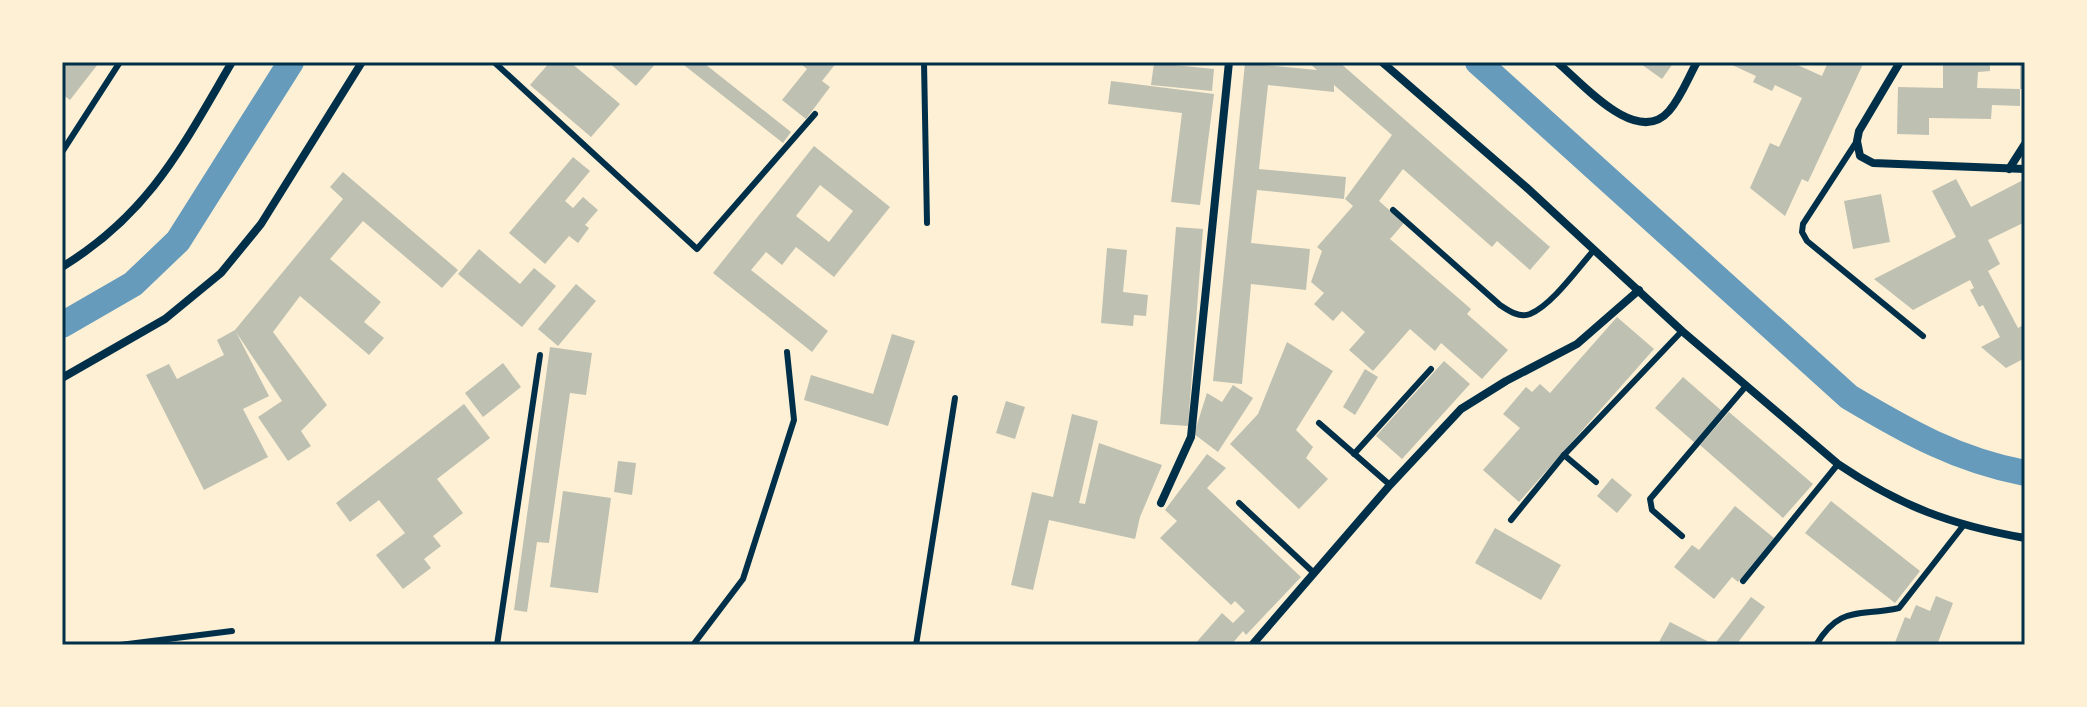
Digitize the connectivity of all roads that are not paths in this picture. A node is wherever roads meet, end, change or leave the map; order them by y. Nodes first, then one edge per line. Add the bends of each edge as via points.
1 (120, 62) edge
2 (232, 62) edge
3 (362, 62) edge
4 (494, 62) edge
5 (924, 62) edge
6 (1229, 62) edge
7 (1382, 62) edge
8 (1557, 62) edge
9 (1697, 62) edge
10 (1900, 62) edge
11 (815, 114) dead end
12 (1857, 141) junction
13 (2025, 144) edge
14 (62, 152) edge
15 (2009, 169) junction
16 (2025, 169) edge
17 (1393, 210) dead end
18 (927, 223) dead end
19 (1594, 250) junction
20 (62, 267) edge
21 (1639, 290) junction
22 (1682, 331) junction
23 (1923, 336) dead end
24 (787, 352) dead end
25 (540, 355) dead end
26 (1431, 369) dead end
27 (62, 378) edge
28 (1746, 386) junction
29 (955, 398) dead end
30 (1319, 423) dead end
31 (1354, 454) junction
32 (1564, 455) junction
33 (1838, 464) junction
34 (1596, 482) dead end
35 (1390, 485) junction
36 (1161, 503) dead end
37 (1239, 503) dead end
38 (1511, 520) dead end
39 (1963, 526) junction
40 (1682, 536) dead end
41 (2025, 538) edge
42 (1314, 573) junction
43 (1743, 581) dead end
44 (232, 631) dead end
45 (120, 645) edge
46 (497, 645) edge
47 (693, 645) edge
48 (916, 645) edge
49 (1252, 645) edge
50 (1816, 645) edge

1 - 14 lane
2 - 20 street via 170,166 140,205
3 - 27 street via 261,224 221,273 165,319
4 - 11 lane via 697,249
5 - 18 lane
6 - 36 street via 1191,437
7 - 19 street
8 - 9 street via 1617,113 1645,123 1668,113
10 - 12 street
12 - 15 street via 1860,156 1873,163
12 - 23 lane via 1802,232
13 - 15 street
15 - 16 street
17 - 19 lane via 1514,314 1529,315 1551,299
19 - 21 street
21 - 22 street
21 - 35 street via 1577,344 1461,409
22 - 28 street
22 - 32 lane
24 - 47 lane via 794,420 743,579
25 - 46 lane
26 - 31 lane
28 - 33 street
28 - 40 lane via 1650,499 1652,510
29 - 48 lane
30 - 31 lane
31 - 35 lane
32 - 34 lane
32 - 38 lane
33 - 39 street via 1915,509
33 - 43 lane
35 - 42 street
37 - 42 lane
39 - 41 street
39 - 50 lane via 1899,608 1839,617
42 - 49 street
44 - 45 lane

